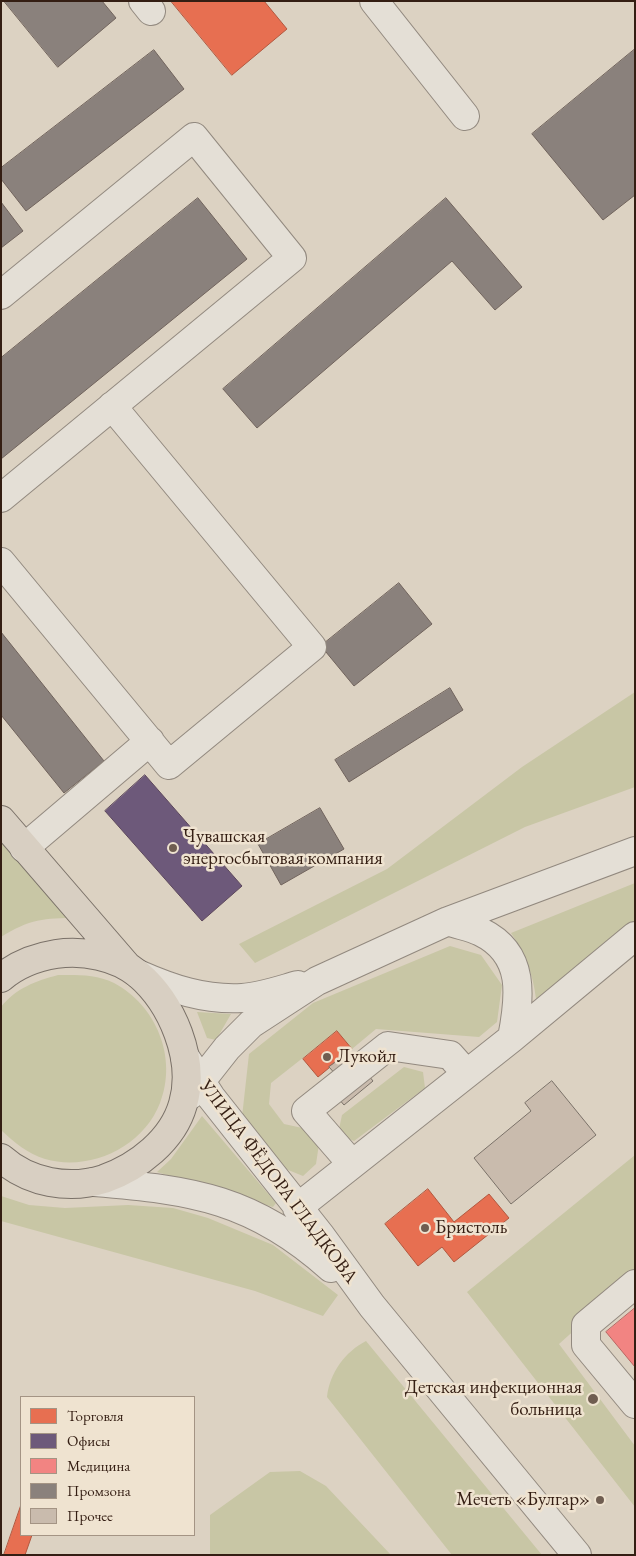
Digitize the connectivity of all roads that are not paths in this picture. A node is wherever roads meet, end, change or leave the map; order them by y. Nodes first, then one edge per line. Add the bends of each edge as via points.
1 (374, 1) edge
2 (465, 116) dead end
3 (1, 295) edge
4 (112, 406) junction
5 (1, 498) edge
6 (1, 562) edge
7 (150, 741) junction
8 (1, 820) edge
9 (24, 848) junction
10 (635, 851) edge
11 (448, 921) junction
12 (635, 936) edge
13 (134, 971) junction
14 (1, 978) edge
15 (317, 981) junction
16 (512, 1038) junction
17 (184, 1057) junction
18 (466, 1073) junction
19 (201, 1082) junction
20 (183, 1104) junction
21 (1, 1158) edge
22 (352, 1164) junction
23 (94, 1182) junction
24 (297, 1208) junction
25 (635, 1284) edge
26 (372, 1306) junction
27 (635, 1404) edge
28 (576, 1555) edge

1 - 2 street
3 - 4 street via 194,138 292,258
4 - 5 street
4 - 7 street via 312,646 169,765
6 - 7 street
7 - 9 street
8 - 9 main road
9 - 13 main road
10 - 11 street
11 - 15 street
11 - 16 street via 481,932 500,946 513,962 519,1004
12 - 16 street
13 - 14 main road via 108,958 64,953 24,963
13 - 15 street via 173,989 207,998 243,998
13 - 17 main road via 168,1012 179,1035
15 - 19 street via 251,1024 227,1048
16 - 18 street
17 - 19 street, УЛИЦА ФЁДОРА ГЛАДКОВА
17 - 20 main road via 187,1082
18 - 22 street
18 - 22 street via 450,1055 388,1046 306,1111
19 - 20 street
19 - 24 street, УЛИЦА ФЁДОРА ГЛАДКОВА
20 - 23 main road via 174,1124 159,1144 139,1162 116,1175
21 - 23 main road via 29,1176 50,1183
22 - 24 street
23 - 26 street, УЛИЦА ФЁДОРА ГЛАДКОВА via 158,1187 220,1200 272,1223 307,1247
24 - 26 street, УЛИЦА ФЁДОРА ГЛАДКОВА
25 - 27 street via 586,1325 586,1345
26 - 28 street, УЛИЦА ФЁДОРА ГЛАДКОВА

